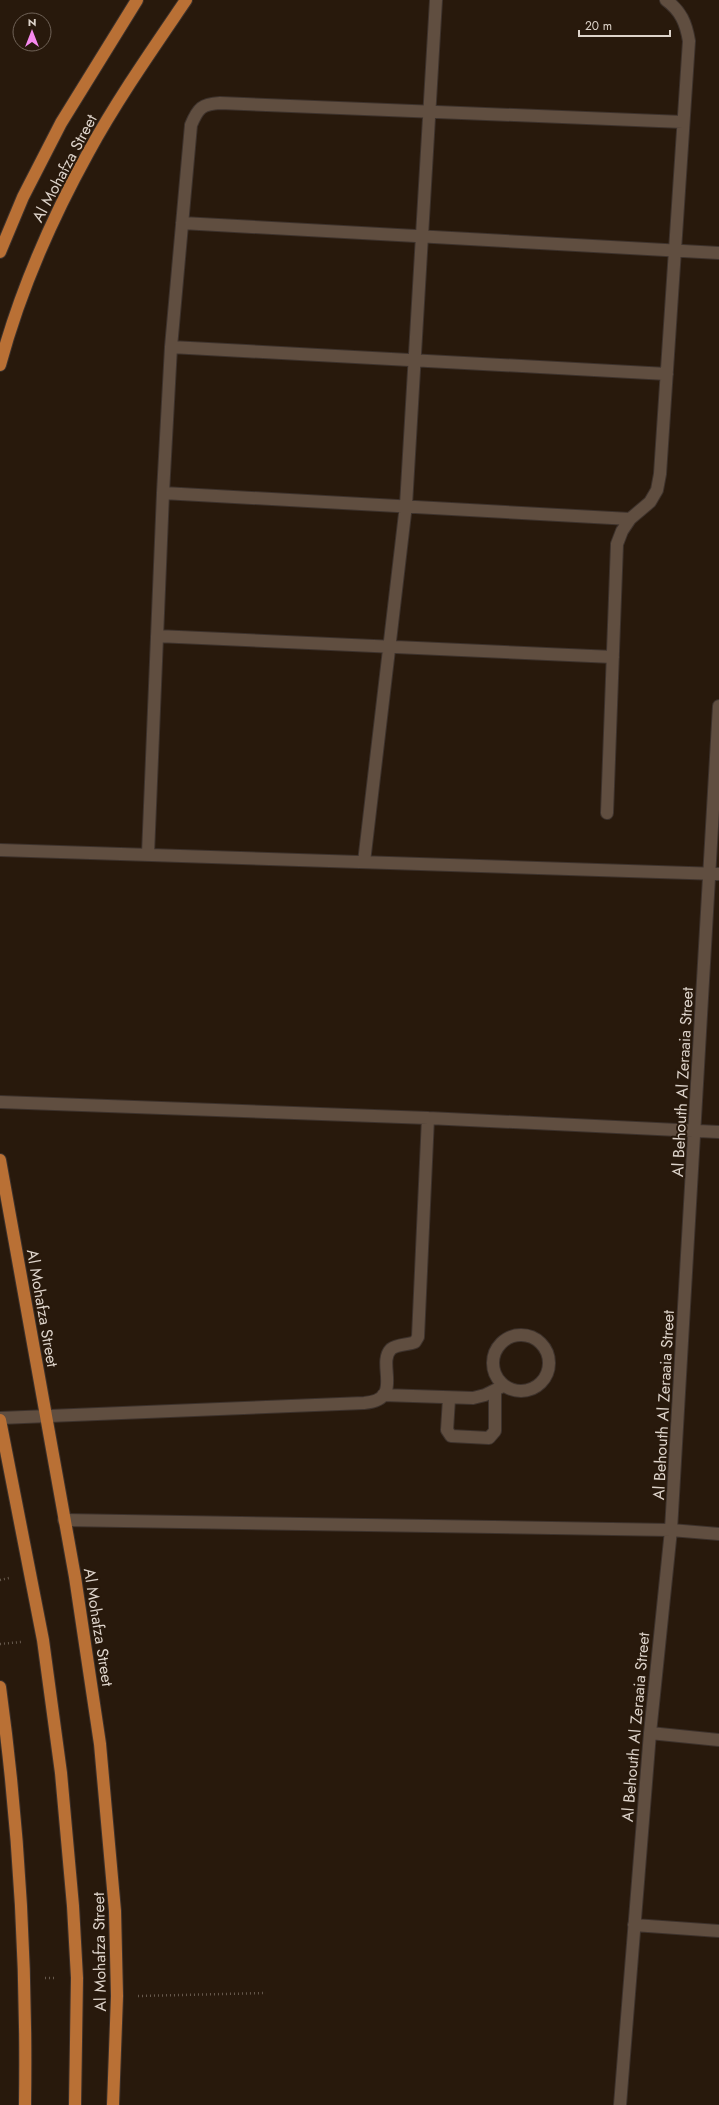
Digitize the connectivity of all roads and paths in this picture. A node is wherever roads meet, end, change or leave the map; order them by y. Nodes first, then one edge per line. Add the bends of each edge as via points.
1 (137, 0) edge
2 (186, 0) edge
3 (436, 0) edge
4 (666, 0) edge
5 (430, 112) junction
6 (683, 122) junction
7 (182, 223) junction
8 (423, 236) junction
9 (675, 250) junction
10 (0, 252) edge
11 (719, 253) edge
12 (172, 347) junction
13 (414, 360) junction
14 (0, 365) edge
15 (667, 374) junction
16 (163, 493) junction
17 (406, 505) junction
18 (630, 519) junction
19 (157, 636) junction
20 (389, 647) junction
21 (613, 657) junction
22 (719, 706) edge
23 (607, 813) dead end
24 (0, 850) edge
25 (148, 854) junction
26 (364, 862) junction
27 (714, 873) edge
28 (0, 1102) edge
29 (428, 1118) junction
30 (696, 1132) junction
31 (719, 1132) edge
32 (0, 1160) edge
33 (500, 1388) junction
34 (383, 1395) junction
35 (449, 1398) junction
36 (46, 1416) junction
37 (0, 1419) edge
38 (64, 1520) junction
39 (671, 1530) junction
40 (719, 1534) edge
41 (0, 1687) edge
42 (650, 1733) junction
43 (719, 1740) edge
44 (634, 1924) junction
45 (719, 1931) edge
46 (25, 1978) junction
47 (77, 1978) junction
48 (266, 1993) dead end
49 (117, 1996) junction
50 (25, 2105) edge
51 (75, 2105) edge
52 (113, 2105) edge
53 (620, 2105) edge

1 - 10 main road, Al Mohafza Street via 61,123 23,197
2 - 14 main road, Al Mohafza Street via 124,92 88,152 56,214 28,279
3 - 5 street
4 - 6 street via 676,7 686,23 689,41
5 - 6 street
5 - 7 street via 207,104 196,112 191,125
5 - 8 street
6 - 9 street
7 - 8 street
7 - 12 street
8 - 9 street
8 - 13 street
9 - 11 street
9 - 15 street
12 - 13 street
12 - 16 street
13 - 15 street
13 - 17 street
15 - 18 street via 658,490 650,502
16 - 17 street
16 - 19 street
17 - 18 street
17 - 20 street
18 - 21 street via 617,544
19 - 20 street
19 - 25 street
20 - 21 street
20 - 26 street
21 - 23 street
22 - 27 street, Al Behouth Al Zeraaia Street
24 - 25 street
25 - 26 street
26 - 27 street
27 - 30 street, Al Behouth Al Zeraaia Street
28 - 29 street
29 - 30 street
29 - 34 street via 418,1337 415,1342 390,1350 387,1357 388,1382
30 - 31 street
30 - 39 street, Al Behouth Al Zeraaia Street
32 - 36 main road, Al Mohafza Street
33 - 33 street via 523,1391 541,1382 547,1373 549,1363 547,1353 541,1344 523,1335 513,1336 500,1344 493,1358 493,1368
33 - 35 street via 472,1398
33 - 35 street via 495,1431 488,1438 451,1436 447,1430
34 - 35 street
34 - 36 street via 378,1400 364,1403
36 - 37 street
36 - 38 main road, Al Mohafza Street
37 - 47 main road, Al Mohafza Street via 43,1640 61,1781
38 - 39 street
38 - 49 main road, Al Mohafza Street via 89,1660 100,1744 115,1911
39 - 40 street
39 - 42 street, Al Behouth Al Zeraaia Street
41 - 46 main road via 10,1774
42 - 43 street
42 - 44 street, Al Behouth Al Zeraaia Street
44 - 45 street
44 - 53 street, Al Behouth Al Zeraaia Street
46 - 47 path
46 - 50 main road
47 - 51 main road, Al Mohafza Street
48 - 49 path
49 - 52 main road, Al Mohafza Street

